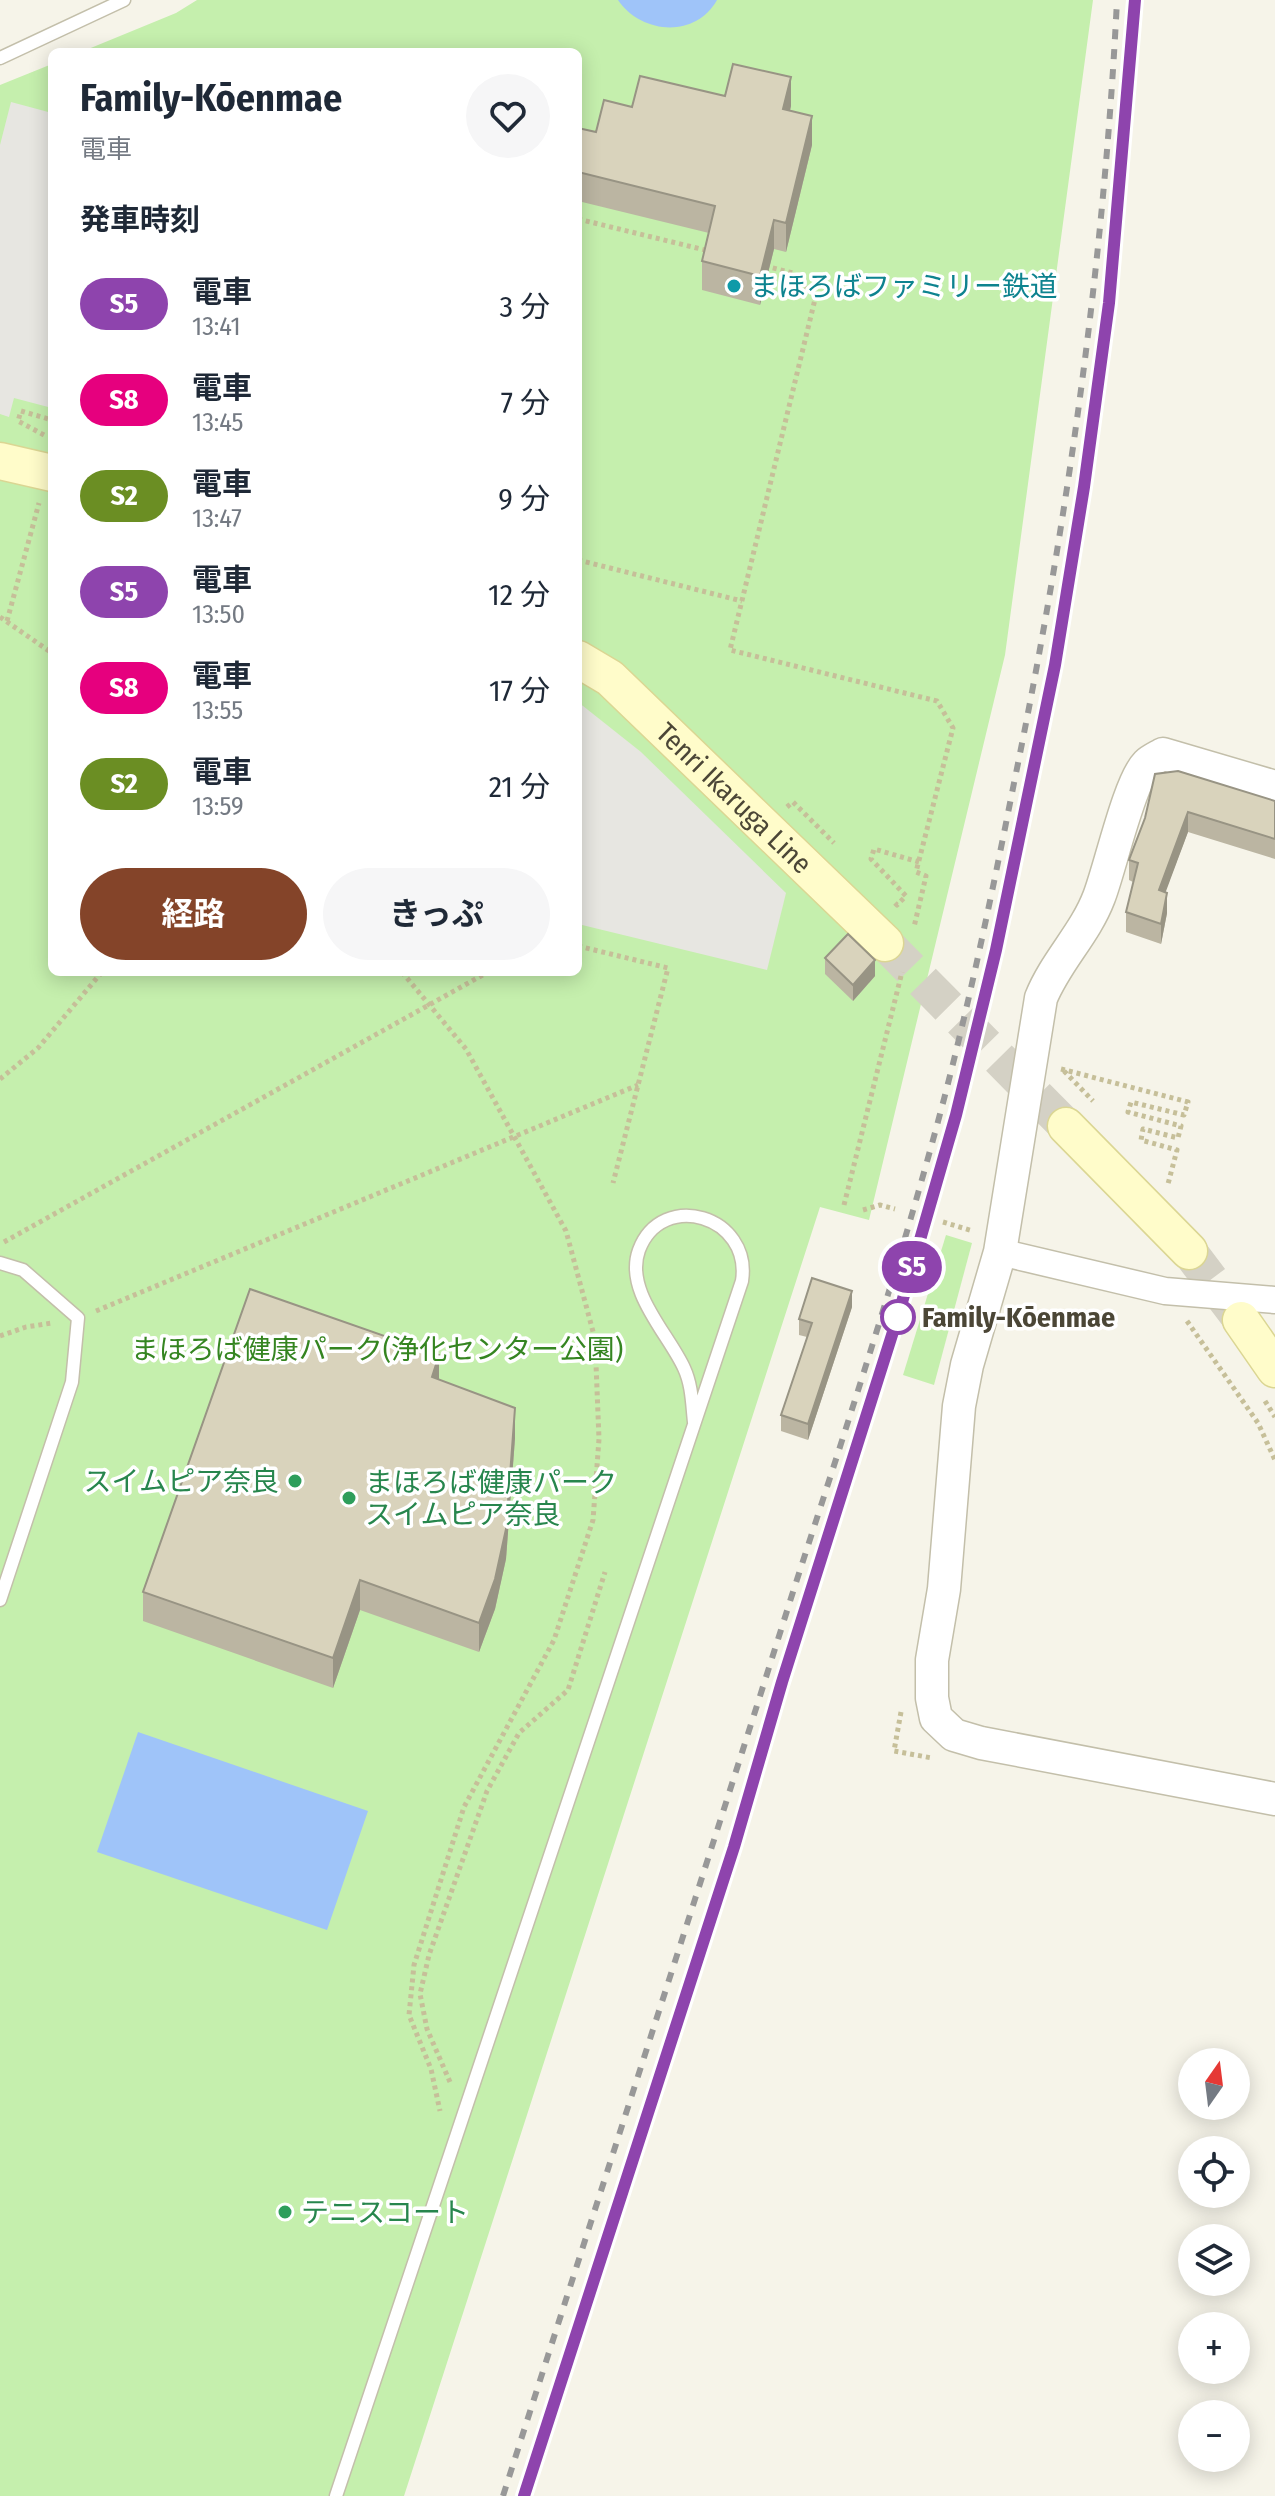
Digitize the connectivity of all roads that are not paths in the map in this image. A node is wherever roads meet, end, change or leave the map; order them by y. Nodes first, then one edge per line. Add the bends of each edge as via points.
1 (124, 0) edge
2 (0, 58) edge
3 (0, 461) edge
4 (46, 486) edge
5 (582, 661) edge
6 (1275, 787) edge
7 (900, 948) tunnel mouth
8 (1066, 1126) tunnel mouth
9 (1189, 1251) tunnel mouth
10 (1000, 1252) junction
11 (0, 1263) edge
12 (1275, 1300) edge
13 (1241, 1320) tunnel mouth
14 (1275, 1369) edge
15 (694, 1422) junction
16 (0, 1600) edge
17 (1275, 1799) edge
18 (336, 2496) edge

1 - 2 lane
3 - 4 main road
5 - 7 main road, Tenri Ikaruga Line via 610,678
6 - 10 street via 1163,754 1145,765 1099,899 1051,973 1041,998
8 - 9 main road
10 - 12 street via 1165,1291
10 - 17 street via 959,1406 944,1589 932,1660 936,1718 954,1735 981,1743
11 - 16 lane via 23,1270 78,1318 72,1382
13 - 14 main road
15 - 15 lane via 744,1271 734,1239 725,1229 690,1215 667,1220 647,1236 639,1250 636,1280 685,1371
15 - 18 lane

